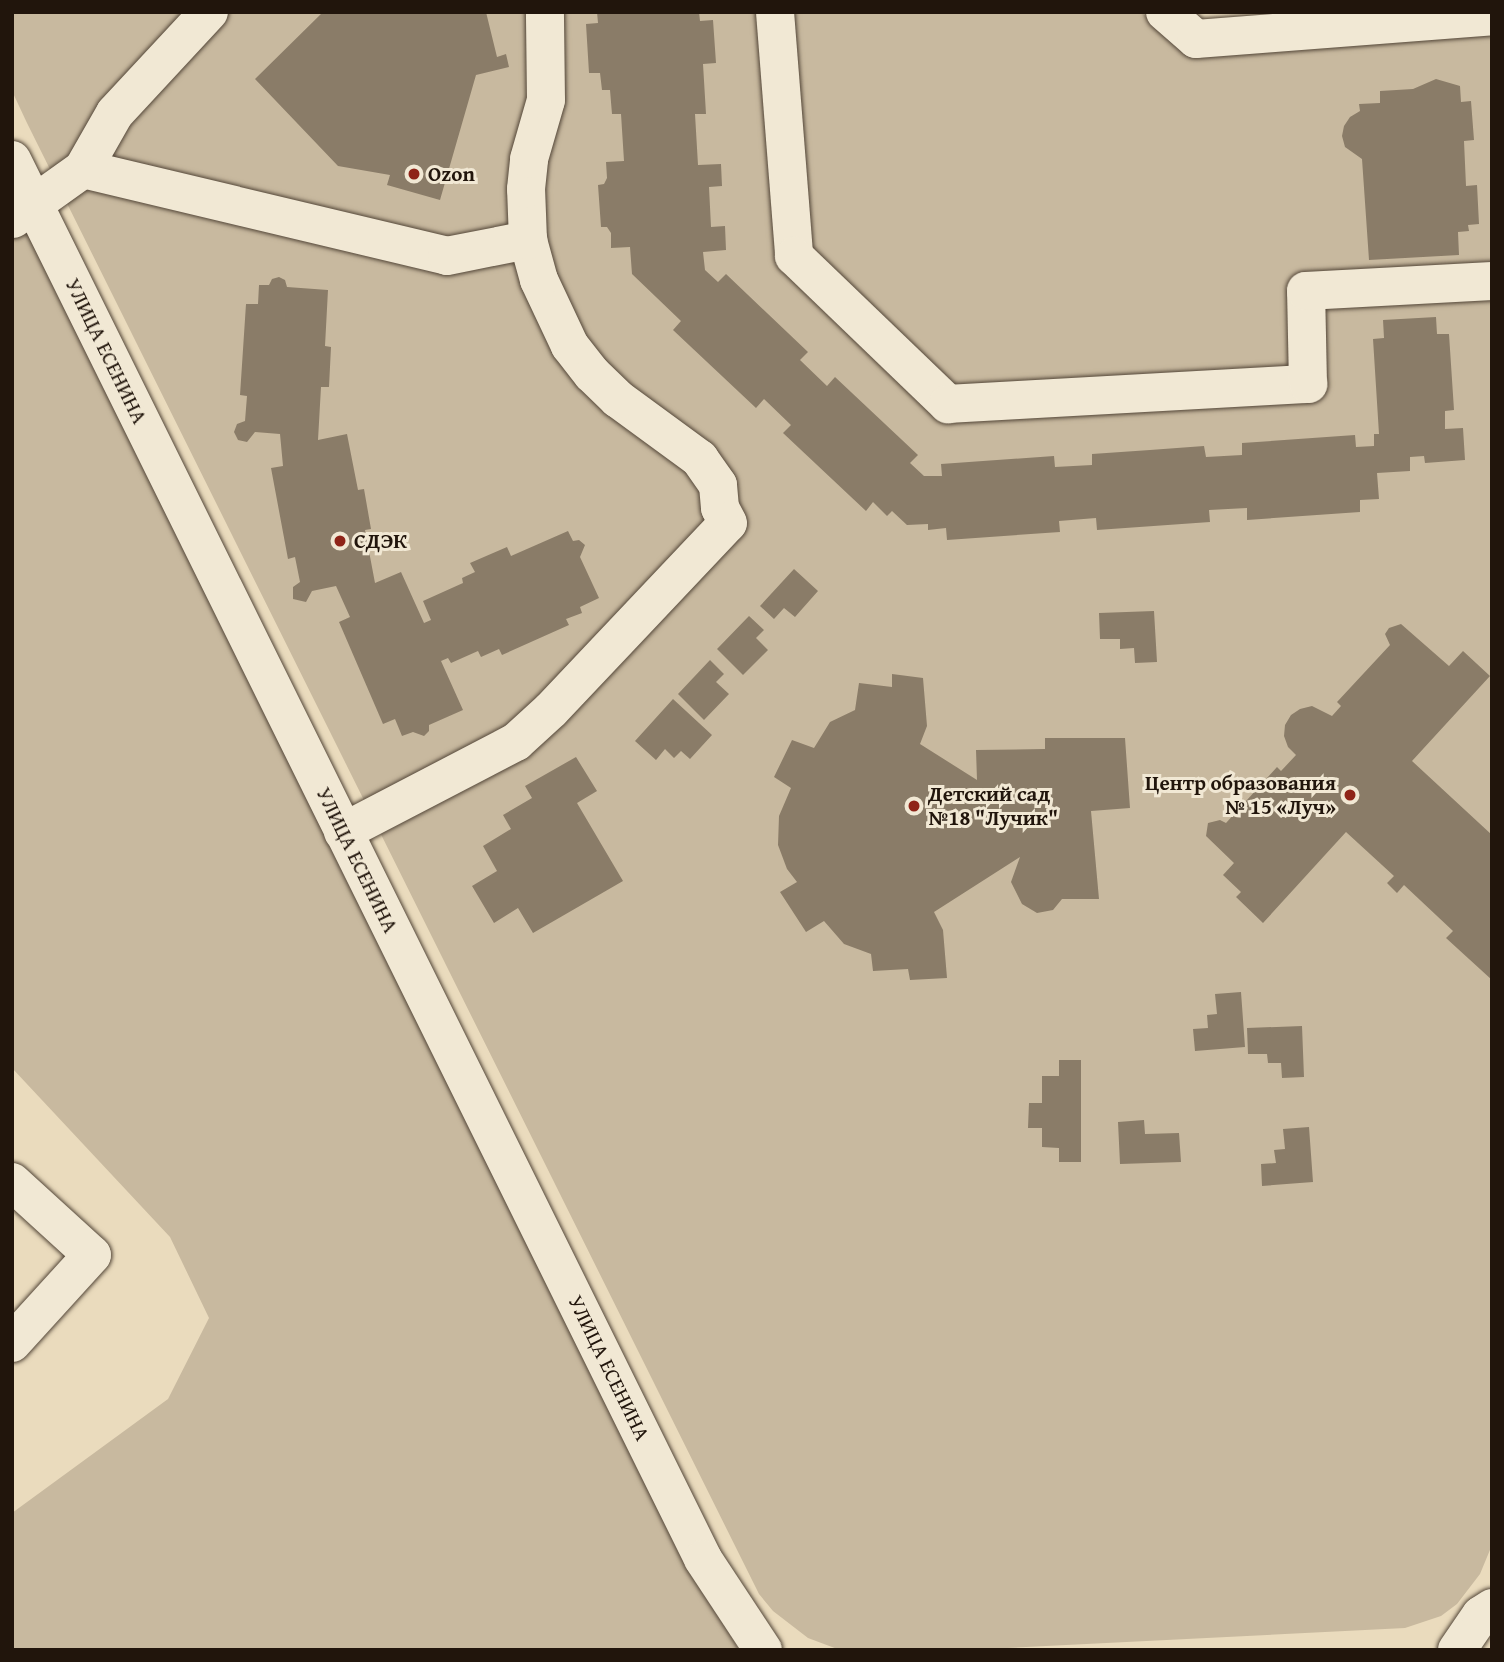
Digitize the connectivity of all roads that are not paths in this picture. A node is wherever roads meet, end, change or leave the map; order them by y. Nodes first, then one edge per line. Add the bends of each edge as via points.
1 (209, 12) edge
2 (545, 12) edge
3 (775, 12) edge
4 (1165, 12) edge
5 (1448, 16) edge
6 (1492, 16) edge
7 (12, 160) edge
8 (83, 169) junction
9 (23, 212) edge
10 (528, 240) junction
11 (1492, 281) edge
12 (344, 832) junction
13 (12, 1182) edge
14 (12, 1343) edge
15 (1492, 1608) edge
16 (764, 1650) edge
17 (1457, 1650) edge

1 - 8 street via 115,113
2 - 10 street via 546,100 529,159
3 - 11 street via 794,256 948,404 1308,384 1306,291
4 - 5 street via 1196,39
5 - 6 street
7 - 9 street, УЛИЦА ЕСЕНИНА
8 - 9 street
8 - 10 street via 447,256
9 - 12 street, УЛИЦА ЕСЕНИНА
10 - 12 street via 543,292 570,346 618,399 700,459 718,485 720,508 728,523 516,742
12 - 16 street, УЛИЦА ЕСЕНИНА via 703,1559
13 - 14 street via 92,1255
15 - 17 street via 1481,1615

